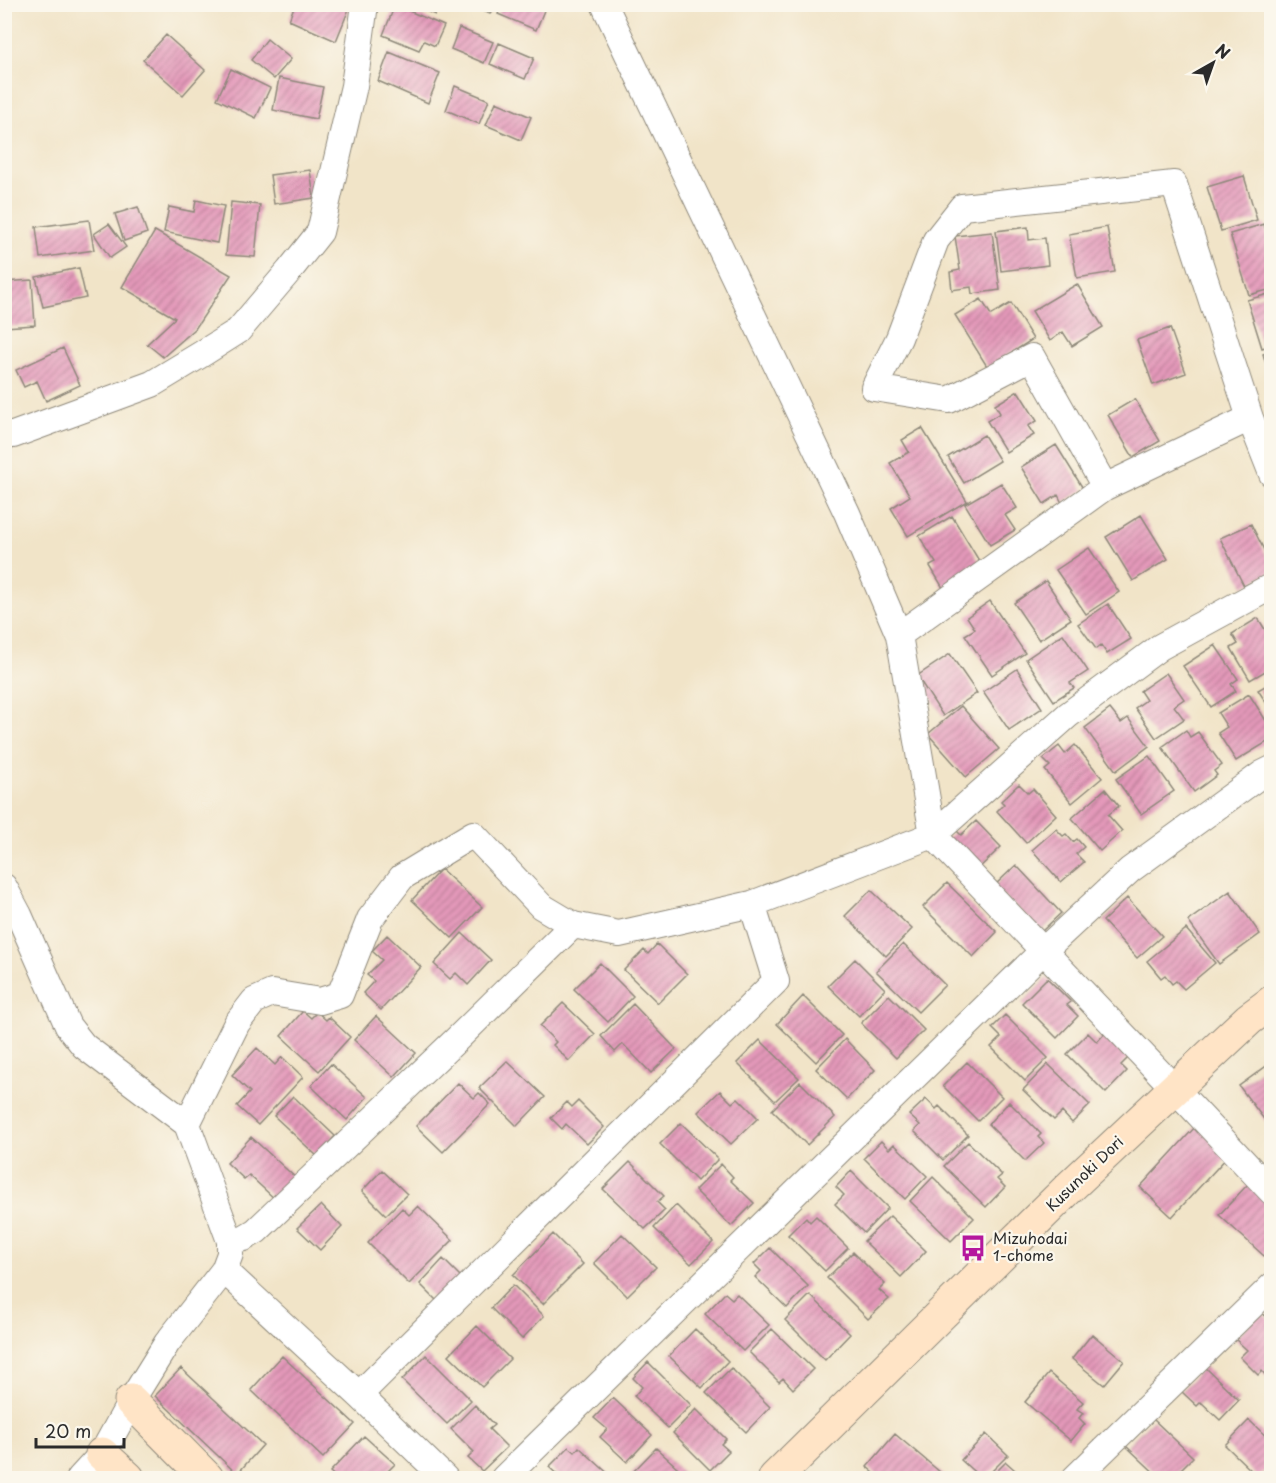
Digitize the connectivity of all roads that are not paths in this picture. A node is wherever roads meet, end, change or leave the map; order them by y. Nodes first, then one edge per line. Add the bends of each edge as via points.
1 (365, 4) edge
2 (604, 4) edge
3 (1250, 418) junction
4 (4, 435) edge
5 (1272, 474) edge
6 (1106, 487) junction
7 (1272, 586) edge
8 (899, 635) junction
9 (1272, 769) edge
10 (933, 835) junction
11 (4, 887) edge
12 (753, 904) junction
13 (12, 919) edge
14 (573, 925) junction
15 (1043, 951) junction
16 (1272, 1002) edge
17 (1175, 1089) junction
18 (187, 1124) junction
19 (1272, 1192) edge
20 (230, 1240) junction
21 (224, 1270) junction
22 (1272, 1286) edge
23 (359, 1395) junction
24 (131, 1401) junction
25 (102, 1454) junction
26 (80, 1479) edge
27 (128, 1479) edge
28 (207, 1479) edge
29 (444, 1479) edge
30 (504, 1479) edge
31 (775, 1479) edge
32 (1075, 1479) edge

1 - 4 street via 354,86 320,232 289,271 238,331 152,384
2 - 8 street via 847,513
3 - 5 street
3 - 6 street
3 - 6 street via 1174,183 962,207 936,240 899,338 874,388 950,400 1032,357
6 - 8 street
7 - 10 street via 1160,647 1077,708
8 - 10 street
9 - 15 street via 1130,870
10 - 12 street
10 - 15 street
11 - 13 street
12 - 14 street via 619,934
12 - 23 street via 776,981
13 - 18 street via 68,1026 84,1046
14 - 18 street via 541,906 473,834 402,877 370,919 340,995 320,1001 272,993 254,1001 237,1023
14 - 20 street via 256,1232
15 - 17 street
15 - 30 street
16 - 17 street, Kusunoki Dori
17 - 19 street
17 - 31 street, Kusunoki Dori via 1072,1185
18 - 20 street
20 - 21 street
21 - 23 street
21 - 24 street via 167,1343
22 - 32 street
23 - 29 street
24 - 25 street
24 - 28 street
25 - 26 street
25 - 27 street

